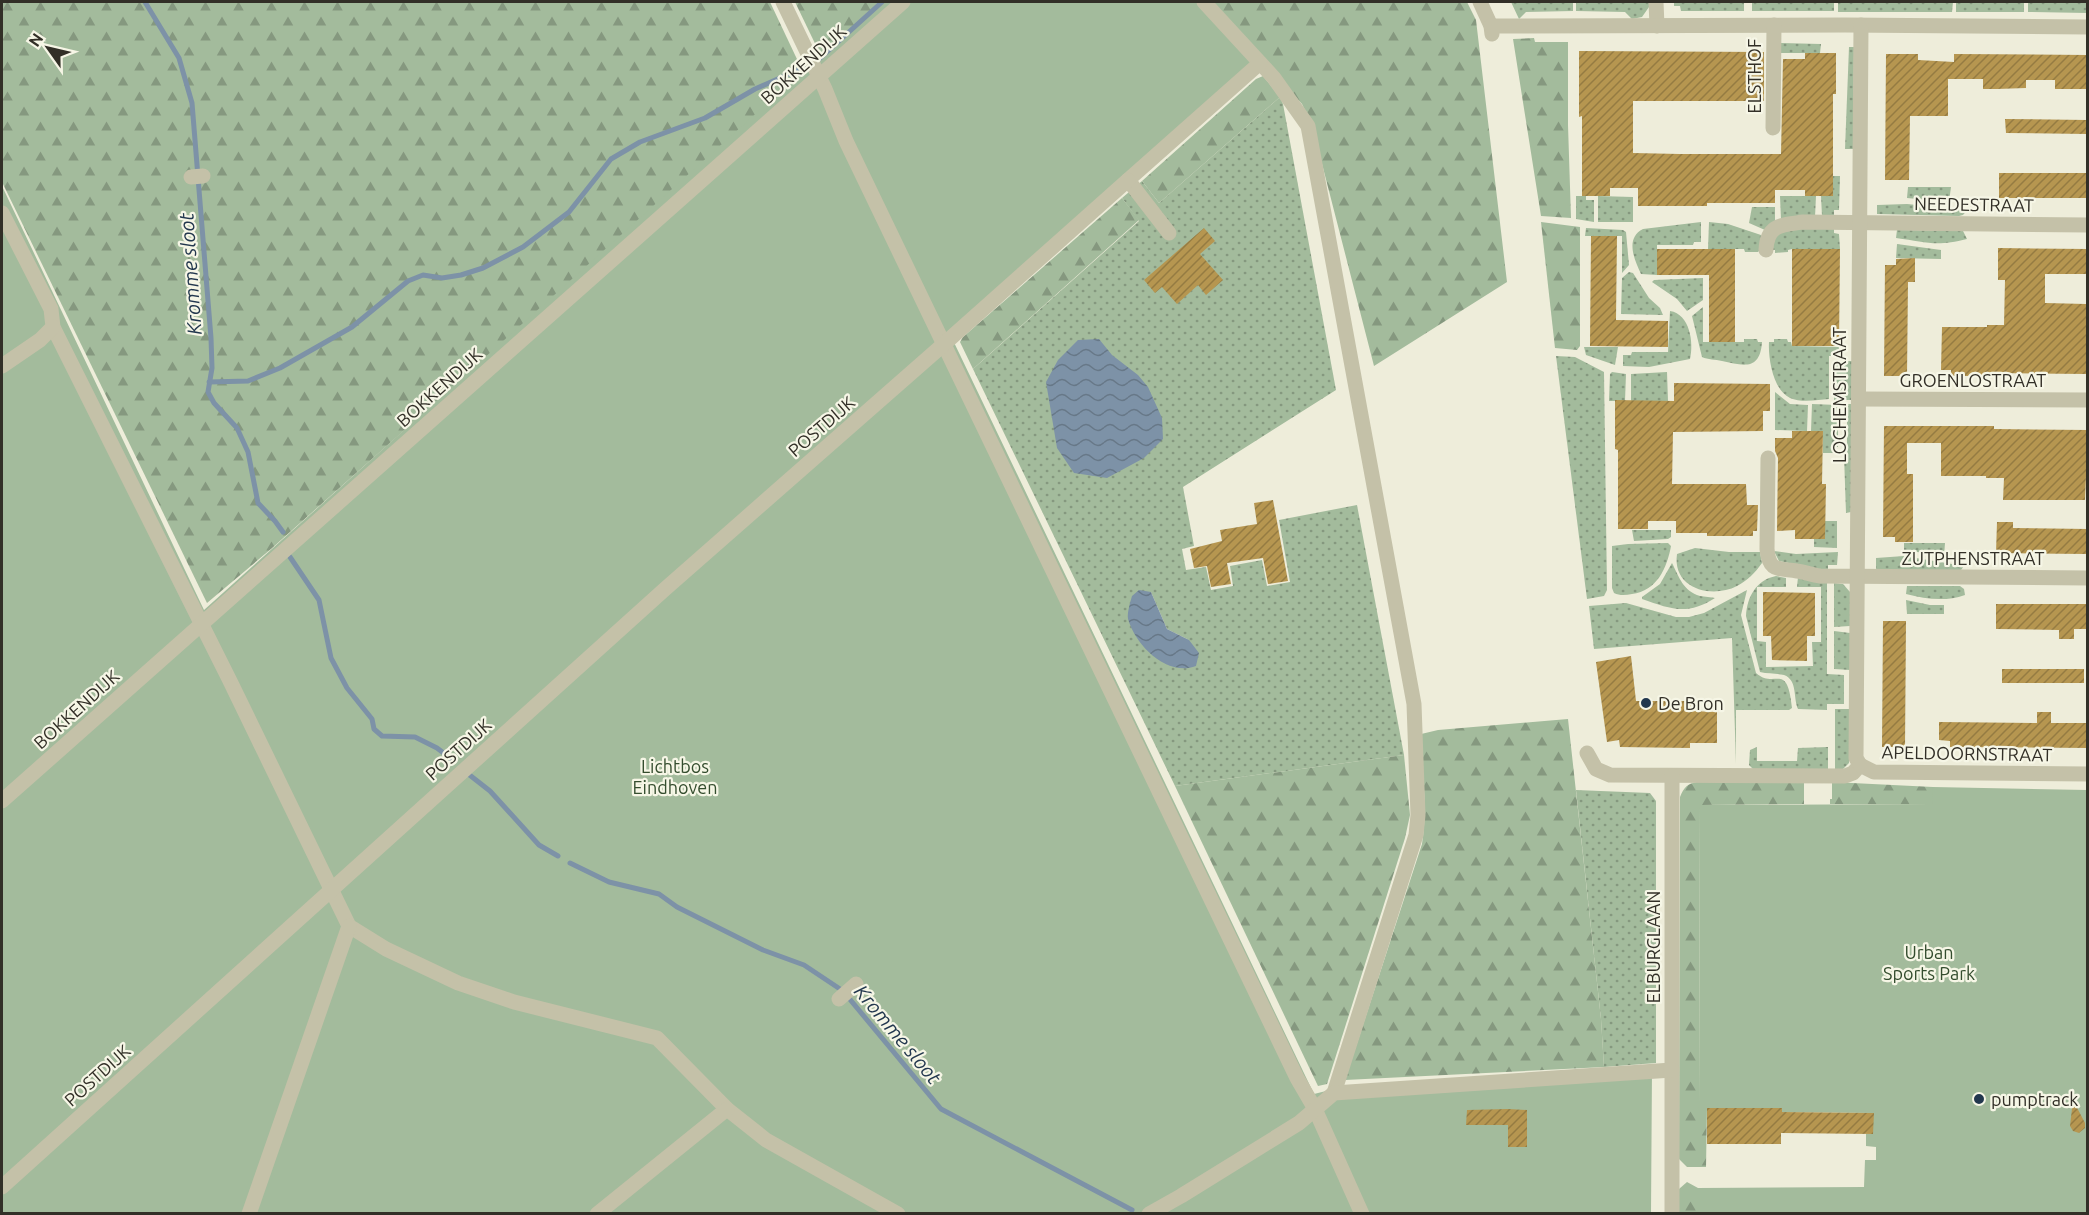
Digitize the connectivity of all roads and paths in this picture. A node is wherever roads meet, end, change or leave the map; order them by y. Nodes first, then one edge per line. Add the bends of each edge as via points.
1 (783, 2) edge
2 (903, 2) edge
3 (1204, 2) edge
4 (1480, 2) edge
5 (1656, 2) edge
6 (1774, 25) junction
7 (1861, 25) junction
8 (1657, 26) junction
9 (2088, 27) edge
10 (1260, 63) junction
11 (819, 76) junction
12 (1773, 128) dead end
13 (1128, 180) junction
14 (2, 213) edge
15 (1860, 222) junction
16 (2088, 225) edge
17 (1169, 233) dead end
18 (1766, 250) dead end
19 (53, 327) junction
20 (944, 344) junction
21 (2, 366) edge
22 (1859, 399) junction
23 (2088, 400) edge
24 (1768, 458) dead end
25 (1858, 577) junction
26 (2088, 578) edge
27 (201, 623) junction
28 (1587, 753) dead end
29 (1860, 765) junction
30 (2088, 774) edge
31 (1672, 776) junction
32 (2, 801) edge
33 (330, 890) junction
34 (349, 926) junction
35 (1672, 1071) junction
36 (1334, 1093) junction
37 (727, 1109) junction
38 (1315, 1109) junction
39 (2, 1187) edge
40 (249, 1214) edge
41 (597, 1214) edge
42 (898, 1214) edge
43 (1149, 1214) edge
44 (1362, 1214) edge
45 (1672, 1214) edge

1 - 11 street
2 - 11 street, BOKKENDIJK
3 - 10 street
4 - 8 street via 1492,30
5 - 8 street
6 - 7 street
6 - 8 street
6 - 12 street, ELSTHOF
7 - 9 street
7 - 15 street, LOCHEMSTRAAT
10 - 13 street, POSTDIJK
10 - 36 street via 1308,126 1414,704 1419,815 1416,835
11 - 20 street via 846,141
11 - 27 street, BOKKENDIJK
13 - 17 street
13 - 20 street, POSTDIJK
14 - 19 street via 51,309
15 - 16 street, NEEDESTRAAT
15 - 18 street via 1810,222 1778,227 1768,236
15 - 22 street, LOCHEMSTRAAT
19 - 21 street
19 - 27 street
20 - 33 street, POSTDIJK
20 - 38 street
22 - 23 street, GROENLOSTRAAT
22 - 25 street, LOCHEMSTRAAT
24 - 25 street via 1767,549 1772,565 1820,576
25 - 26 street, ZUTPHENSTRAAT
25 - 29 street, LOCHEMSTRAAT via 1856,758
27 - 32 street, BOKKENDIJK
27 - 33 street
28 - 31 street via 1596,769 1610,775
29 - 30 street, APELDOORNSTRAAT via 1874,772
29 - 31 street, APELDOORNSTRAAT via 1845,776
31 - 35 street, ELBURGLAAN
33 - 34 street
33 - 39 street, POSTDIJK
34 - 37 street via 386,949 458,983 514,1002 657,1038
34 - 40 street
35 - 36 street
35 - 45 street, ELBURGLAAN
36 - 38 street
37 - 41 street
37 - 42 street via 766,1140
38 - 43 street via 1299,1123
38 - 44 street

